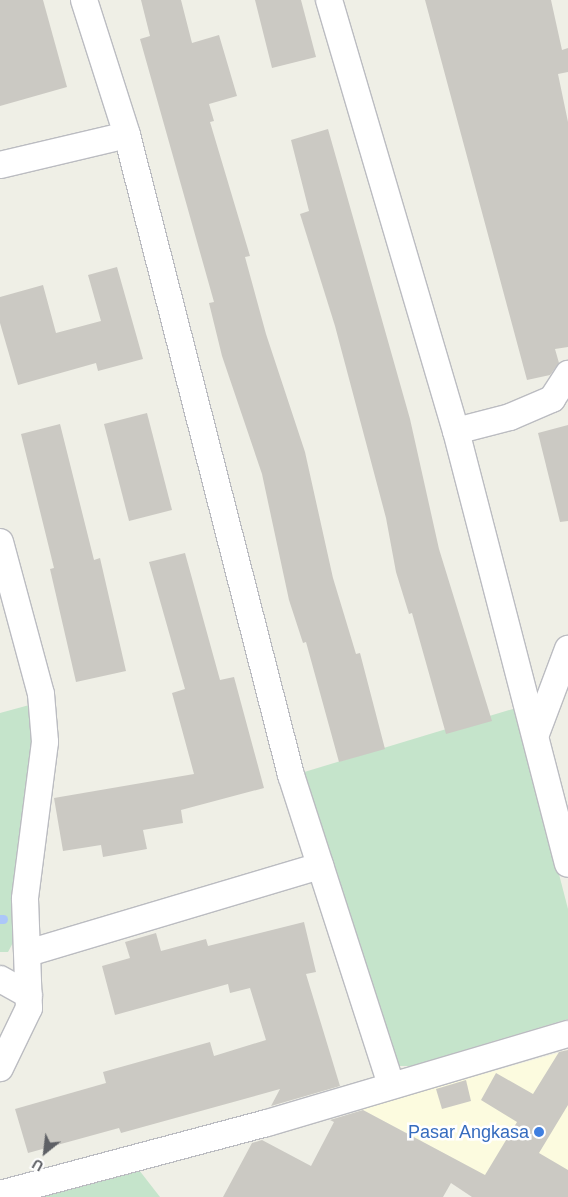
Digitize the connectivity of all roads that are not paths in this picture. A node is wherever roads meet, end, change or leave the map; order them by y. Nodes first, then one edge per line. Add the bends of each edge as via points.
1 (84, 0) edge
2 (329, 0) edge
3 (127, 135) junction
4 (0, 165) edge
5 (568, 374) edge
6 (456, 431) junction
7 (0, 542) edge
8 (568, 649) edge
9 (536, 734) junction
10 (568, 864) edge
11 (320, 866) junction
12 (28, 952) junction
13 (0, 979) edge
14 (29, 995) junction
15 (568, 1034) edge
16 (0, 1068) edge
17 (391, 1084) junction
18 (0, 1194) edge

1 - 3 street
2 - 6 street
3 - 4 street
3 - 11 street via 290,775
5 - 6 street via 552,399 510,417
6 - 9 street via 516,674
7 - 12 street via 44,717 25,899
8 - 9 street
9 - 10 street
11 - 12 street
11 - 17 street
12 - 14 street
13 - 14 street
14 - 16 street via 26,1020
15 - 17 street
17 - 18 street via 267,1124

